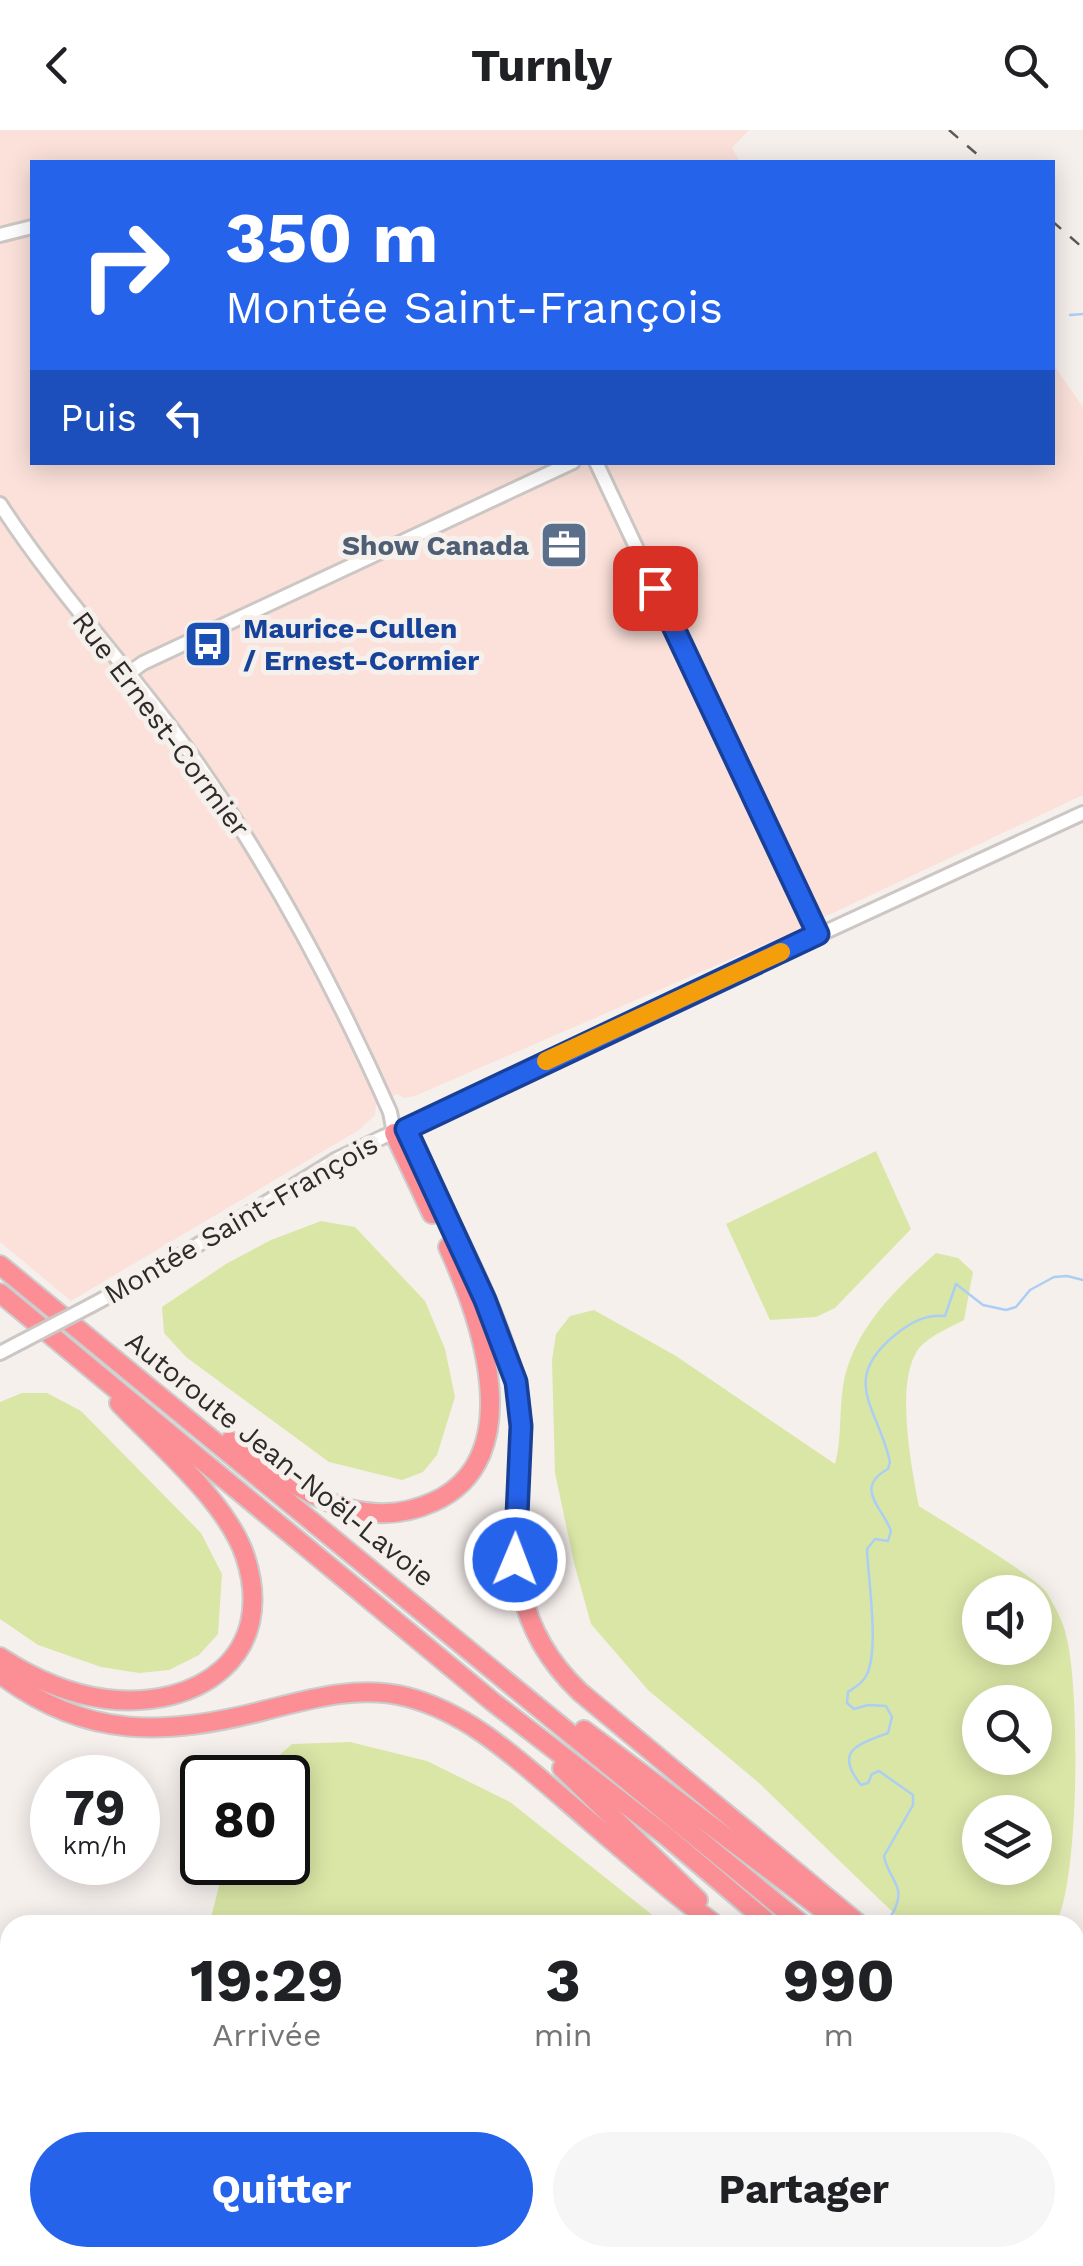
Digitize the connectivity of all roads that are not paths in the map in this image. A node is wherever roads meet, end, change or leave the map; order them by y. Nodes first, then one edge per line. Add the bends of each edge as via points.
1 (30, 228) edge
2 (0, 235) edge
3 (567, 465) edge
4 (597, 465) edge
5 (0, 504) edge
6 (129, 672) junction
7 (1083, 812) edge
8 (818, 934) junction
9 (400, 1131) junction
10 (0, 1265) edge
11 (0, 1293) edge
12 (0, 1352) edge
13 (75, 1354) junction
14 (146, 1386) junction
15 (417, 1606) junction
16 (0, 1656) edge
17 (0, 1674) edge
18 (494, 1702) junction
19 (707, 1915) edge
20 (709, 1915) edge
21 (759, 1915) edge
22 (791, 1915) edge
23 (830, 1915) edge
24 (848, 1915) edge

1 - 2 street
3 - 6 street
4 - 8 street
5 - 6 street, Rue Ernest-Cormier via 58,588
6 - 9 street, Rue Ernest-Cormier via 216,790 288,905
7 - 8 street, Montée Saint-François
8 - 9 street, Montée Saint-François
9 - 12 street, Montée Saint-François, bridge via 307,1175 181,1256
9 - 14 highway via 481,1340 490,1415 485,1446 468,1478 412,1510 351,1510 302,1487
9 - 24 highway via 485,1300 516,1382 521,1426 515,1560 539,1641 580,1692
10 - 14 highway, Autoroute Jean-Noël-Lavoie
11 - 13 highway, Autoroute Jean-Noël-Lavoie
13 - 16 highway via 230,1525 251,1577 250,1626 218,1674 153,1700 76,1693
13 - 18 highway, Autoroute Jean-Noël-Lavoie
14 - 15 highway, Autoroute Jean-Noël-Lavoie
15 - 22 highway, Autoroute Jean-Noël-Lavoie
15 - 23 highway
17 - 19 highway via 77,1716 138,1729 199,1726 346,1692 425,1702 503,1748
18 - 20 highway
18 - 21 highway, Autoroute Jean-Noël-Lavoie

